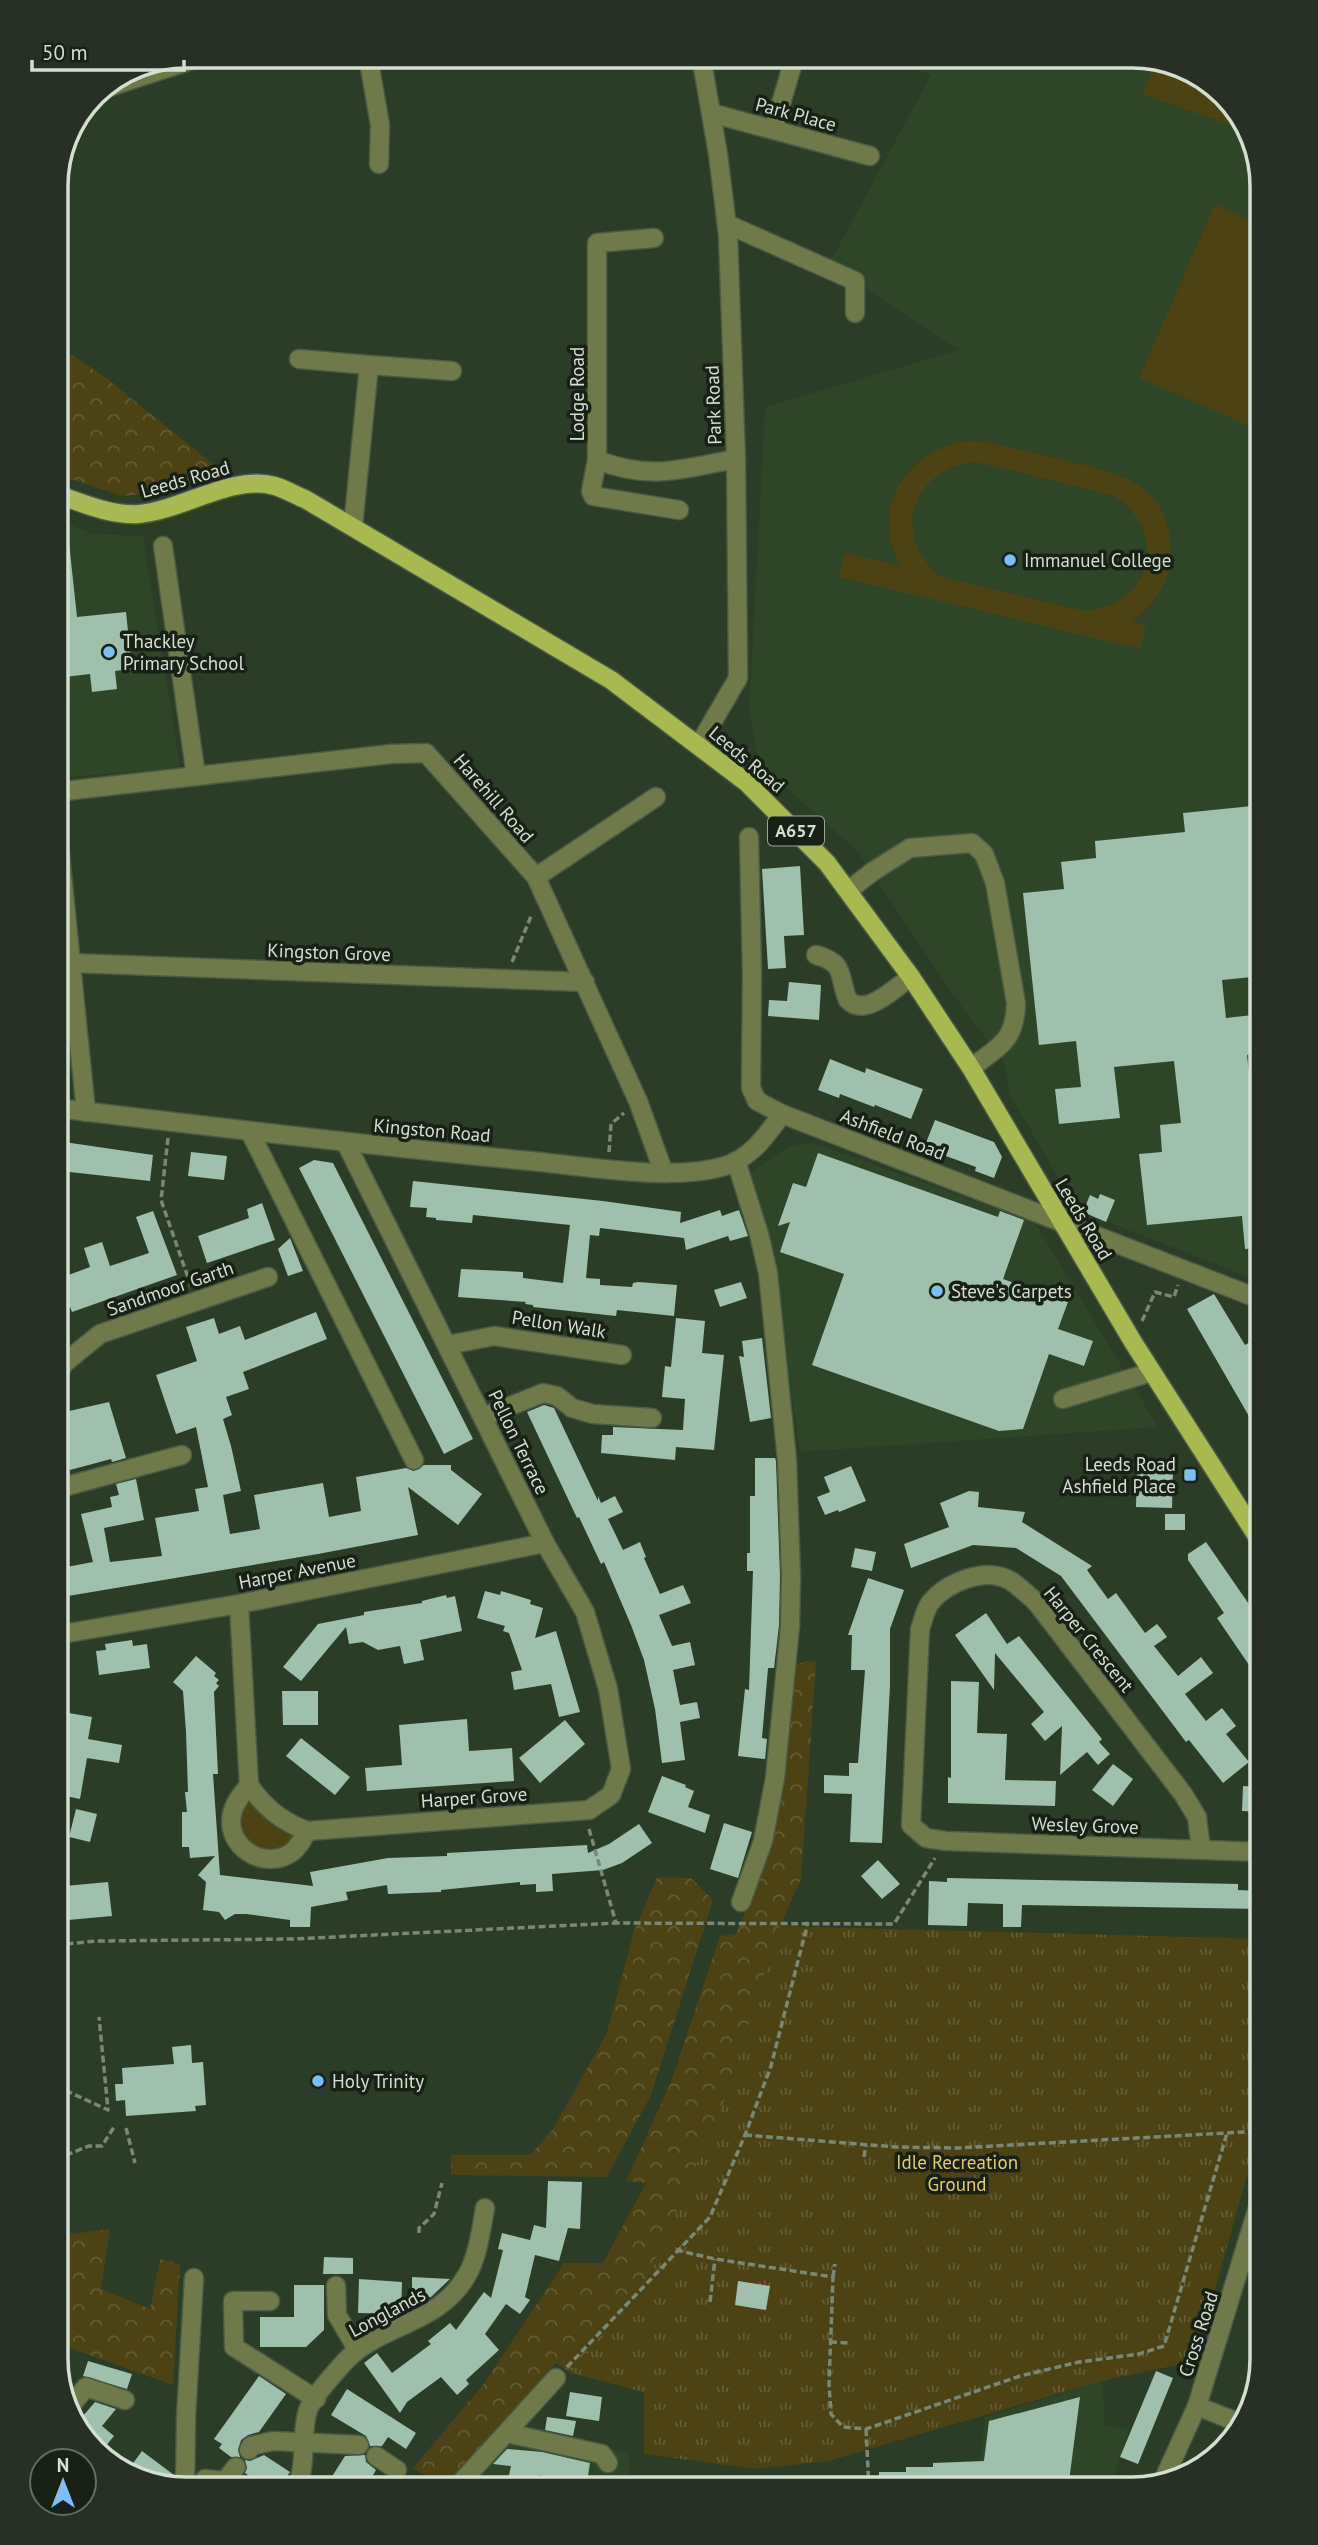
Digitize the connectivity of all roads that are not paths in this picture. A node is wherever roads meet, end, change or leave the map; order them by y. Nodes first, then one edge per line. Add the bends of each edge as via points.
1 (370, 68) edge
2 (703, 69) edge
3 (791, 69) edge
4 (711, 113) junction
5 (773, 130) junction
6 (870, 156) dead end
7 (379, 164) dead end
8 (727, 224) junction
9 (654, 238) dead end
10 (855, 313) dead end
11 (299, 359) dead end
12 (369, 365) junction
13 (452, 372) dead end
14 (736, 459) junction
15 (597, 460) junction
16 (69, 498) edge
17 (679, 510) dead end
18 (353, 527) junction
19 (163, 546) dead end
20 (699, 745) junction
21 (196, 776) junction
22 (69, 791) edge
23 (656, 797) dead end
24 (748, 837) dead end
25 (539, 883) junction
26 (848, 891) junction
27 (69, 940) edge
28 (816, 955) dead end
29 (71, 963) junction
30 (911, 977) junction
31 (585, 982) junction
32 (971, 1068) junction
33 (69, 1110) edge
34 (86, 1112) junction
35 (782, 1114) junction
36 (250, 1132) junction
37 (346, 1143) junction
38 (736, 1161) junction
39 (664, 1173) junction
40 (1060, 1221) junction
41 (268, 1278) dead end
42 (1250, 1295) edge
43 (448, 1345) junction
44 (622, 1355) dead end
45 (68, 1361) edge
46 (1152, 1372) junction
47 (1063, 1399) dead end
48 (483, 1418) junction
49 (652, 1418) dead end
50 (181, 1455) dead end
51 (414, 1461) dead end
52 (68, 1486) edge
53 (1250, 1525) edge
54 (545, 1543) junction
55 (239, 1604) junction
56 (68, 1633) edge
57 (621, 1769) joint
58 (249, 1785) junction
59 (911, 1825) joint
60 (307, 1830) junction
61 (1201, 1850) junction
62 (1250, 1852) edge
63 (741, 1902) dead end
64 (485, 2208) dead end
65 (1250, 2237) edge
66 (194, 2278) dead end
67 (336, 2286) dead end
68 (270, 2301) dead end
69 (357, 2349) junction
70 (556, 2378) road end
71 (76, 2399) edge
72 (316, 2399) junction
73 (125, 2400) dead end
74 (1197, 2406) junction
75 (1232, 2420) edge
76 (507, 2433) junction
77 (304, 2443) junction
78 (359, 2445) dead end
79 (248, 2450) dead end
80 (376, 2456) dead end
81 (608, 2463) dead end
82 (236, 2467) dead end
83 (397, 2470) dead end
84 (1168, 2471) edge
85 (185, 2476) edge
86 (229, 2476) edge
87 (301, 2476) edge
88 (466, 2476) edge

1 - 7 street via 380,125
2 - 4 street, Park Road
3 - 5 street
4 - 5 street, Park Place
4 - 8 street, Park Road
5 - 6 street, Park Place
8 - 10 street via 855,281
8 - 14 street, Park Road
9 - 15 street, Lodge Road via 597,243
11 - 12 street
12 - 13 street
12 - 18 street
14 - 15 street, Lodge Road via 659,474 622,470
14 - 20 street, Park Road via 738,678
15 - 17 street via 593,496
16 - 18 main road, Leeds Road / A657 via 104,510 137,514 245,484 273,486
18 - 20 main road, Leeds Road / A657 via 611,680
19 - 21 street
20 - 26 main road, Leeds Road / A657 via 763,798
21 - 22 street, Harehill Road
21 - 25 street, Harehill Road via 426,753
23 - 25 street
24 - 35 street, Ashfield Road via 751,1088 757,1101
25 - 31 street, Harehill Road
26 - 30 main road, Leeds Road / A657
26 - 32 street via 910,848 972,843 984,854 995,883 1016,1024 1006,1041
27 - 29 street
28 - 30 street via 840,970 846,995 858,1006 869,1005
29 - 31 street, Kingston Grove
29 - 34 street
30 - 32 main road, Leeds Road / A657
31 - 39 street, Harehill Road via 639,1101
32 - 40 main road, Leeds Road / A657
33 - 34 street, Kingston Road
34 - 36 street, Kingston Road
35 - 38 street, Kingston Road via 759,1146
35 - 40 street, Ashfield Road
36 - 37 street, Kingston Road
36 - 51 street
37 - 39 street, Kingston Road
37 - 43 street, Pellon Terrace
38 - 39 street, Kingston Road
38 - 63 street via 768,1273 787,1460 791,1576 775,1779 763,1841
40 - 42 street, Ashfield Road
40 - 46 main road, Leeds Road / A657
41 - 45 street, Sandmoor Garth via 100,1334
43 - 44 street, Pellon Walk via 494,1336
43 - 48 street, Pellon Terrace
46 - 47 street
46 - 53 main road, Leeds Road / A657
48 - 49 street via 543,1393 593,1415
48 - 54 street, Pellon Terrace
50 - 52 street
54 - 55 street, Harper Avenue
54 - 57 street, Pellon Terrace via 585,1612 608,1689
55 - 56 street, Harper Avenue
55 - 58 street
57 - 60 street, Harper Grove via 611,1795 589,1810
58 - 60 street, Harper Grove via 272,1813
58 - 60 street via 232,1813 231,1826 242,1848 253,1856 278,1858 290,1854
59 - 61 street, Wesley Grove via 926,1838 946,1841
59 - 61 street, Harper Crescent via 920,1629 928,1605 946,1587 990,1576 1010,1580 1037,1603 1183,1794 1197,1817
61 - 62 street, Wesley Grove
64 - 69 street, Longlands via 471,2264 456,2291 427,2315
65 - 74 street, Cross Road
66 - 85 street
67 - 69 street via 337,2315
68 - 72 street via 233,2301 234,2347
69 - 72 street, Longlands
70 - 76 street
71 - 73 street via 86,2387
72 - 77 street, Longlands via 308,2409
74 - 75 street
74 - 84 street, Cross Road
76 - 81 street via 603,2454
76 - 88 street
77 - 78 street
77 - 79 street via 273,2441
77 - 87 street, Longlands
80 - 83 street
82 - 86 street

